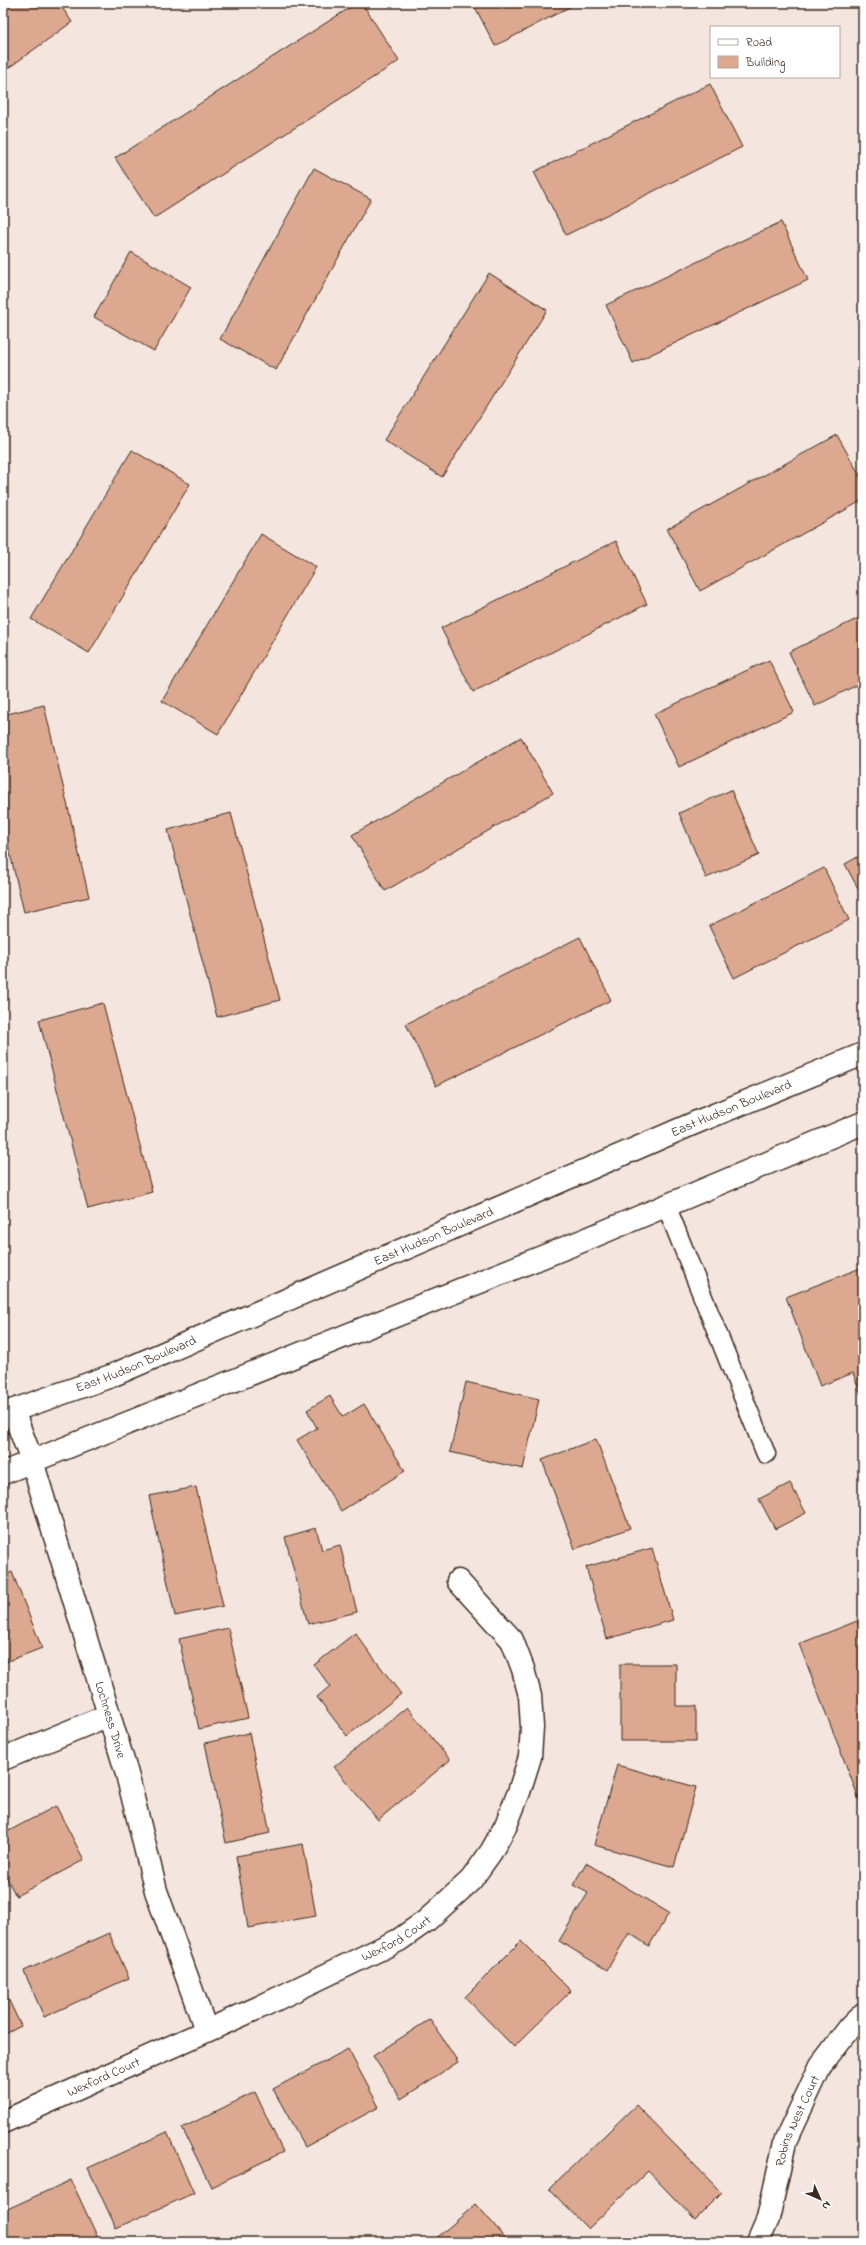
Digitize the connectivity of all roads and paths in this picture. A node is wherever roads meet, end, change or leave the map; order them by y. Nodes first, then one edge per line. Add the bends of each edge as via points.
1 (863, 1054) edge
2 (863, 1123) edge
3 (666, 1205) junction
4 (8, 1413) edge
5 (766, 1454) dead end
6 (32, 1461) junction
7 (3, 1473) edge
8 (458, 1581) dead end
9 (109, 1715) junction
10 (3, 1759) edge
11 (863, 2014) edge
12 (206, 2030) junction
13 (3, 2122) edge
14 (758, 2242) edge

1 - 4 street, East Hudson Boulevard via 697,1122 111,1376
2 - 3 street
3 - 5 lane
3 - 6 street
4 - 6 street, Lochness Drive
6 - 7 street
6 - 9 street, Lochness Drive
8 - 12 street, Wexford Court via 512,1640 530,1696 530,1756 506,1825 491,1852 471,1880 426,1921 399,1940
9 - 10 street
9 - 12 street, Lochness Drive via 127,1774 156,1891
11 - 14 street, Robins Nest Court via 821,2065 785,2142 768,2219
12 - 13 street, Wexford Court

